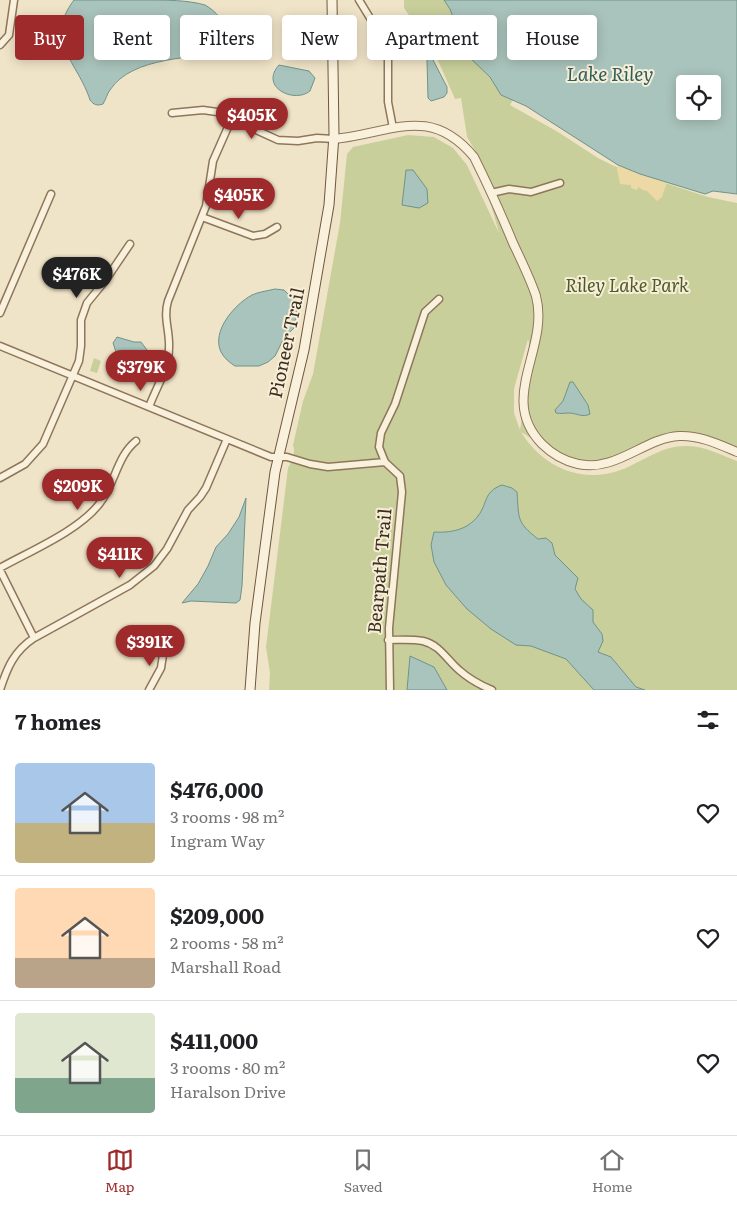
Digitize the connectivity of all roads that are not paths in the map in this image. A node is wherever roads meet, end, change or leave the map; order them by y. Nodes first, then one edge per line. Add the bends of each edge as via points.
1 (14, 0) edge
2 (332, 0) edge
3 (359, 0) edge
4 (0, 45) edge
5 (172, 113) dead end
6 (232, 118) junction
7 (393, 128) junction
8 (334, 139) junction
9 (560, 183) dead end
10 (491, 193) junction
11 (51, 194) dead end
12 (202, 217) junction
13 (277, 227) dead end
14 (130, 244) dead end
15 (439, 299) dead end
16 (0, 313) edge
17 (0, 346) edge
18 (72, 376) junction
19 (148, 407) junction
20 (227, 440) junction
21 (136, 441) dead end
22 (737, 452) edge
23 (278, 457) junction
24 (385, 462) junction
25 (0, 478) edge
26 (0, 569) edge
27 (34, 638) junction
28 (388, 640) junction
29 (164, 648) dead end
30 (0, 690) edge
31 (149, 690) edge
32 (250, 690) edge
33 (390, 690) edge
34 (492, 690) edge

1 - 4 street via 9,35
2 - 8 main road, Pioneer Trail
3 - 7 street via 388,53 388,102
5 - 6 street via 203,110
6 - 8 street via 278,140
6 - 12 street via 213,161
7 - 8 street
7 - 10 street via 412,124 429,126 458,140 474,157
8 - 23 main road, Pioneer Trail via 329,205 310,318
9 - 10 street via 532,192 509,189
10 - 22 street via 531,283 538,308 538,334 526,377 523,403 525,416 537,439 567,461 593,465 678,436 702,439
11 - 16 street
12 - 13 street via 253,236
12 - 19 street via 166,307 168,355
14 - 18 street via 87,303 81,320 80,354
15 - 24 street, Bearpath Trail via 425,312 395,404 381,433 379,447
17 - 18 street
18 - 19 street
18 - 25 street via 43,444 25,464
19 - 20 street
20 - 23 street
20 - 27 street via 203,492 184,516 172,541 154,566 130,585
21 - 26 street via 126,451 107,493 91,514
23 - 24 street via 328,467
23 - 32 main road, Pioneer Trail via 255,623
24 - 28 street, Bearpath Trail via 400,476 402,492
26 - 27 street
27 - 30 street via 12,658
28 - 33 street, Bearpath Trail
28 - 34 street via 415,640 431,644 469,678
29 - 31 street via 161,668

